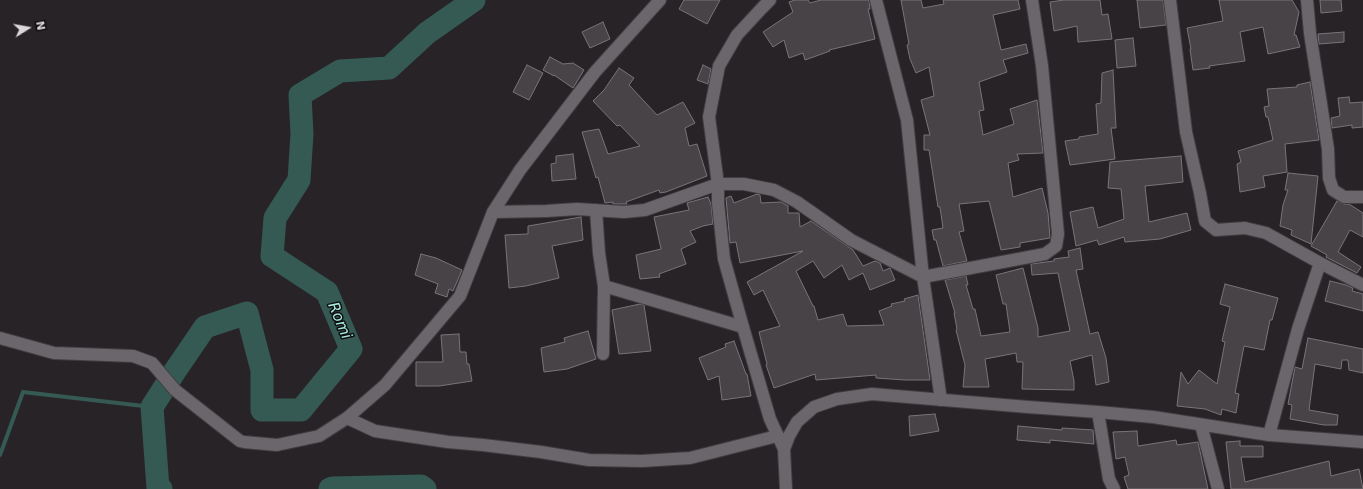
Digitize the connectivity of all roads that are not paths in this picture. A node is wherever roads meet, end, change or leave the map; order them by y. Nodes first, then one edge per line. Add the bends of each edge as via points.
1 (660, 0) edge
2 (770, 0) edge
3 (876, 0) edge
4 (1032, 0) edge
5 (1170, 0) edge
6 (1308, 0) edge
7 (718, 184) junction
8 (1363, 197) edge
9 (596, 210) junction
10 (493, 212) junction
11 (1320, 263) junction
12 (923, 277) junction
13 (1363, 284) edge
14 (604, 286) junction
15 (742, 327) junction
16 (0, 338) edge
17 (603, 354) dead end
18 (941, 400) junction
19 (1098, 412) junction
20 (347, 418) junction
21 (1201, 425) junction
22 (1269, 435) junction
23 (777, 436) junction
24 (1363, 442) edge
25 (784, 449) junction
26 (786, 489) edge
27 (1114, 489) edge
28 (1218, 489) edge

1 - 10 street via 595,72 520,170
2 - 7 street via 737,35 719,66 709,117
3 - 12 street via 907,120
4 - 12 street via 1042,66 1058,234 1056,246 1045,254
5 - 11 street via 1186,132 1205,221 1216,230 1245,228 1266,232
6 - 8 street via 1310,33 1328,149 1329,178 1333,190 1344,197
7 - 9 street via 645,210
7 - 12 street via 744,184 774,190 797,202 851,240
7 - 15 street via 724,259
9 - 10 street via 577,208
9 - 14 street
10 - 20 street via 460,296 385,385
11 - 13 street
11 - 22 street via 1298,328
12 - 18 street
14 - 15 street
14 - 17 street
15 - 23 street
16 - 20 street via 54,353 133,356 152,363 175,390 240,441 248,443 277,445 319,436
18 - 19 street
18 - 25 street via 872,394 837,399 814,407 797,422 788,436
19 - 21 street
19 - 27 street via 1109,480
20 - 23 street via 375,431 589,460 642,461 690,458
21 - 22 street
21 - 28 street
22 - 24 street
23 - 25 street
25 - 26 street

